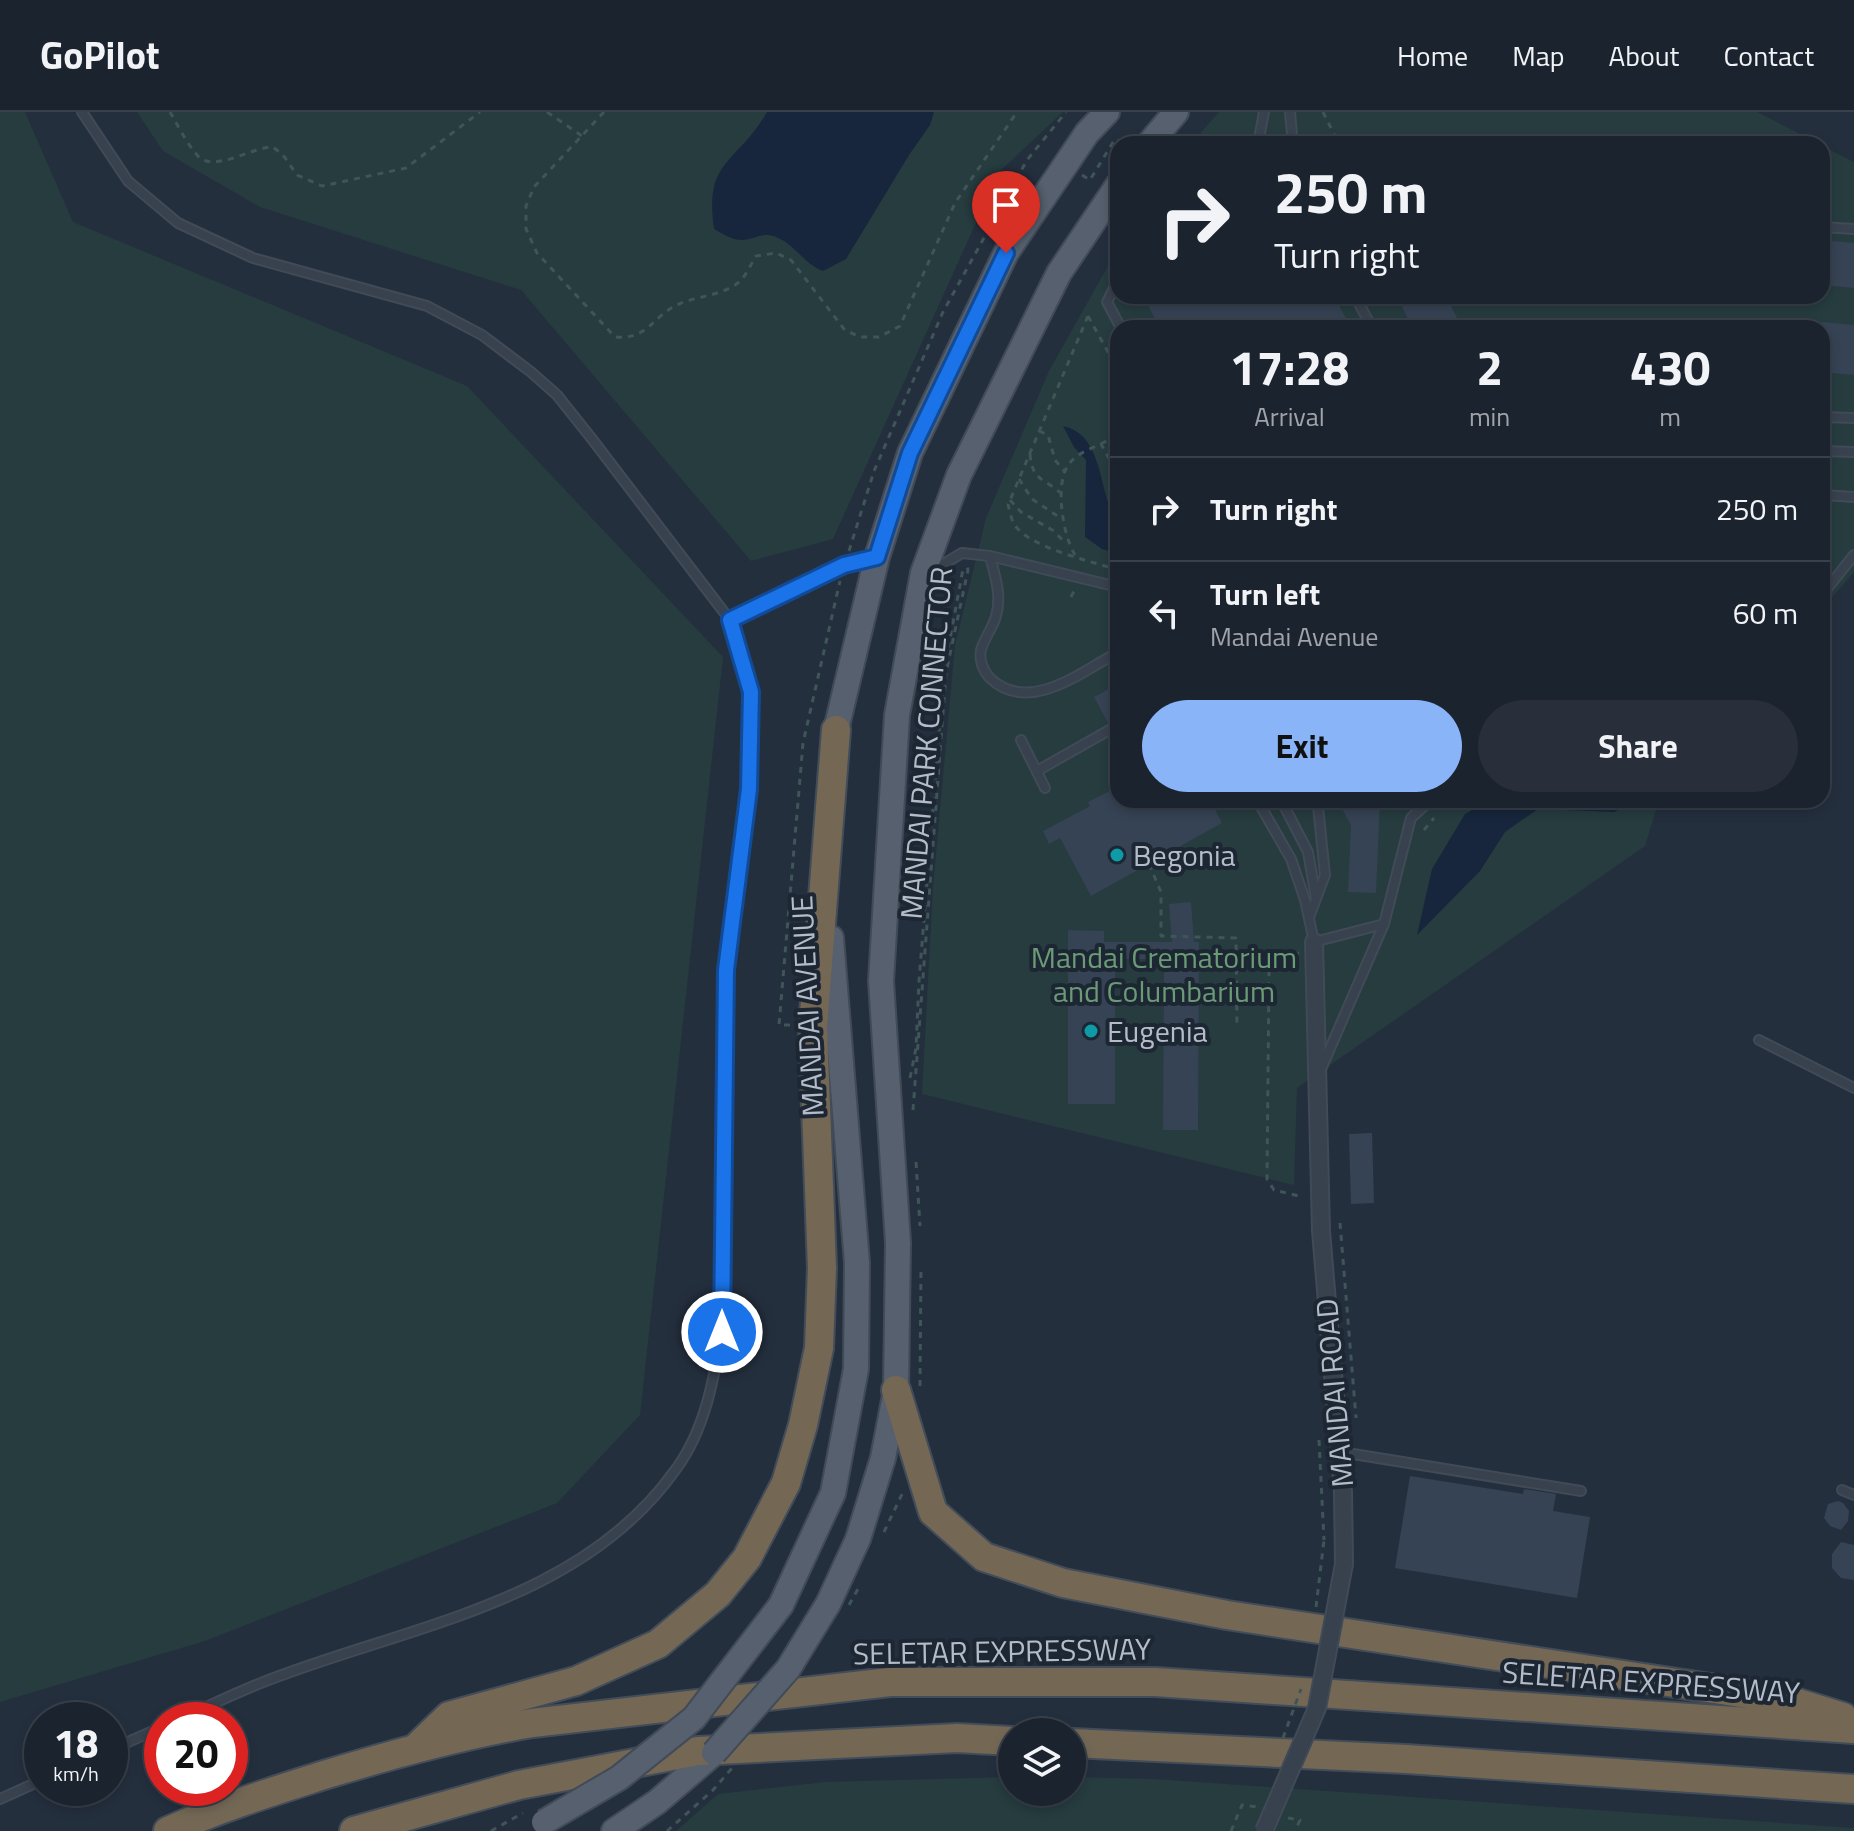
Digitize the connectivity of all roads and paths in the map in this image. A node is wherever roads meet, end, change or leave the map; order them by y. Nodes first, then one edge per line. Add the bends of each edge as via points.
1 (82, 112) edge
2 (170, 112) edge
3 (480, 112) edge
4 (547, 112) edge
5 (604, 112) edge
6 (1017, 112) edge
7 (1107, 112) edge
8 (1176, 112) edge
9 (1264, 112) edge
10 (1290, 112) edge
11 (1323, 112) edge
12 (582, 136) junction
13 (1156, 136) edge
14 (1260, 136) edge
15 (1291, 136) edge
16 (1335, 136) edge
17 (1110, 197) edge
18 (1830, 228) edge
19 (1854, 229) edge
20 (1110, 296) edge
21 (1117, 320) edge
22 (1110, 356) edge
23 (1830, 417) edge
24 (1854, 418) edge
25 (1039, 431) junction
26 (1110, 439) edge
27 (1101, 444) junction
28 (1830, 451) edge
29 (1854, 452) edge
30 (1030, 453) junction
31 (1110, 460) edge
32 (1064, 471) junction
33 (1019, 479) junction
34 (1062, 494) junction
35 (1830, 496) edge
36 (1854, 497) edge
37 (1010, 500) junction
38 (1065, 526) junction
39 (1070, 547) junction
40 (960, 553) junction
41 (1854, 555) edge
42 (990, 556) junction
43 (1075, 556) junction
44 (877, 557) junction
45 (1110, 567) edge
46 (1110, 585) edge
47 (1830, 585) edge
48 (921, 588) junction
49 (730, 620) junction
50 (1110, 656) edge
51 (836, 730) junction
52 (1110, 730) edge
53 (1021, 740) dead end
54 (1037, 771) junction
55 (1045, 788) dead end
56 (1262, 808) edge
57 (1285, 808) edge
58 (1318, 808) edge
59 (1420, 808) edge
60 (1444, 808) edge
61 (1424, 829) dead end
62 (1149, 864) dead end
63 (1316, 899) junction
64 (1309, 917) junction
65 (1384, 924) junction
66 (1308, 944) junction
67 (1237, 1027) dead end
68 (1759, 1040) dead end
69 (910, 1078) dead end
70 (1316, 1079) junction
71 (1854, 1088) edge
72 (912, 1116) dead end
73 (916, 1163) dead end
74 (910, 1178) dead end
75 (1308, 1198) dead end
76 (1340, 1215) dead end
77 (896, 1390) junction
78 (1320, 1449) dead end
79 (1340, 1452) junction
80 (1357, 1455) junction
81 (1842, 1490) dead end
82 (1581, 1491) dead end
83 (1854, 1495) edge
84 (1315, 1618) dead end
85 (1305, 1679) dead end
86 (218, 1702) edge
87 (1854, 1721) edge
88 (1854, 1729) edge
89 (998, 1740) edge
90 (1086, 1744) edge
91 (418, 1746) junction
92 (1279, 1750) dead end
93 (24, 1788) edge
94 (1854, 1789) edge
95 (0, 1799) edge
96 (657, 1802) junction
97 (1259, 1807) dead end
98 (534, 1821) edge
99 (168, 1831) edge
100 (354, 1831) edge
101 (491, 1831) edge
102 (614, 1831) edge
103 (638, 1831) edge
104 (1231, 1831) edge
105 (1264, 1831) edge

1 - 49 lane via 128,181 178,223 253,258 427,306 482,335 531,372 557,395
2 - 3 path via 206,162 273,147 297,175 322,186 406,168
4 - 12 path
5 - 12 path
6 - 12 path via 955,203 900,326 879,337 859,337 844,329 791,260 776,253 756,256 740,281 676,305 641,334 615,337 537,253 526,229 526,206 534,187
7 - 44 main road, MANDAI AVENUE via 1087,133 1006,253 910,453
8 - 13 main road
9 - 14 lane
10 - 15 lane
11 - 16 path
17 - 48 main road via 1059,273 965,462
18 - 19 lane
20 - 21 lane via 1107,302
22 - 25 path via 1088,316
23 - 24 lane
25 - 30 path
25 - 32 path via 1048,435
26 - 27 path
27 - 31 path
27 - 32 path via 1078,455
28 - 29 lane
30 - 33 path
30 - 34 path via 1039,480
32 - 34 path
33 - 37 path
33 - 38 path via 1032,499 1062,518
34 - 38 path
35 - 36 lane
37 - 39 path
37 - 43 path via 1013,524 1027,536
38 - 39 path
39 - 43 path
40 - 42 lane
40 - 48 lane via 935,567
40 - 69 path via 964,572 944,671
40 - 72 path, MANDAI PARK CONNECTOR via 968,570 946,673
41 - 47 lane
42 - 46 lane
42 - 50 lane via 1000,594 980,652 983,670 999,686 1026,694 1050,689
43 - 45 path
44 - 49 lane via 844,565
44 - 51 main road, MANDAI AVENUE
48 - 77 main road via 897,715 881,981 898,1243
49 - 86 lane via 751,692 749,789 726,970 722,1332 713,1383 697,1429 677,1468 632,1521 584,1557 496,1604
51 - 91 highway via 813,1027 822,1268 819,1348 786,1483 747,1558 718,1594 658,1644 576,1681 449,1716
51 - 98 main road, MANDAI AVENUE, bridge via 830,957 857,1263 856,1369 833,1493 781,1605 694,1718 619,1778
52 - 54 lane
53 - 54 lane
54 - 55 lane
56 - 64 lane via 1291,859
57 - 63 lane via 1308,852
58 - 63 lane via 1325,875
59 - 65 lane via 1411,818
60 - 61 path
62 - 67 path via 1161,892 1161,936 1236,938
63 - 64 lane
64 - 66 lane
65 - 66 lane
65 - 70 lane
66 - 70 street, MANDAI ROAD
66 - 75 path via 1302,952 1277,960 1269,971 1267,1179 1274,1190
68 - 71 lane
70 - 79 street, MANDAI ROAD via 1321,1231
73 - 74 path via 920,1210
76 - 80 path
77 - 87 highway via 933,1512 984,1557 1063,1583 1141,1599 1788,1700
77 - 96 main road, bridge via 883,1458 858,1539 828,1604 788,1669 714,1753
78 - 84 path, bridge via 1324,1540
79 - 80 lane
79 - 105 street, MANDAI ROAD, bridge via 1344,1564 1317,1708
80 - 82 lane
81 - 83 lane
85 - 92 path, bridge
88 - 91 highway, SELETAR EXPRESSWAY via 1155,1682 890,1682 532,1723
89 - 100 highway via 698,1751 519,1785
90 - 94 highway
91 - 99 highway, SELETAR EXPRESSWAY via 218,1808
93 - 95 lane
96 - 102 main road
96 - 103 main road
97 - 104 path via 1242,1805
98 - 101 path

